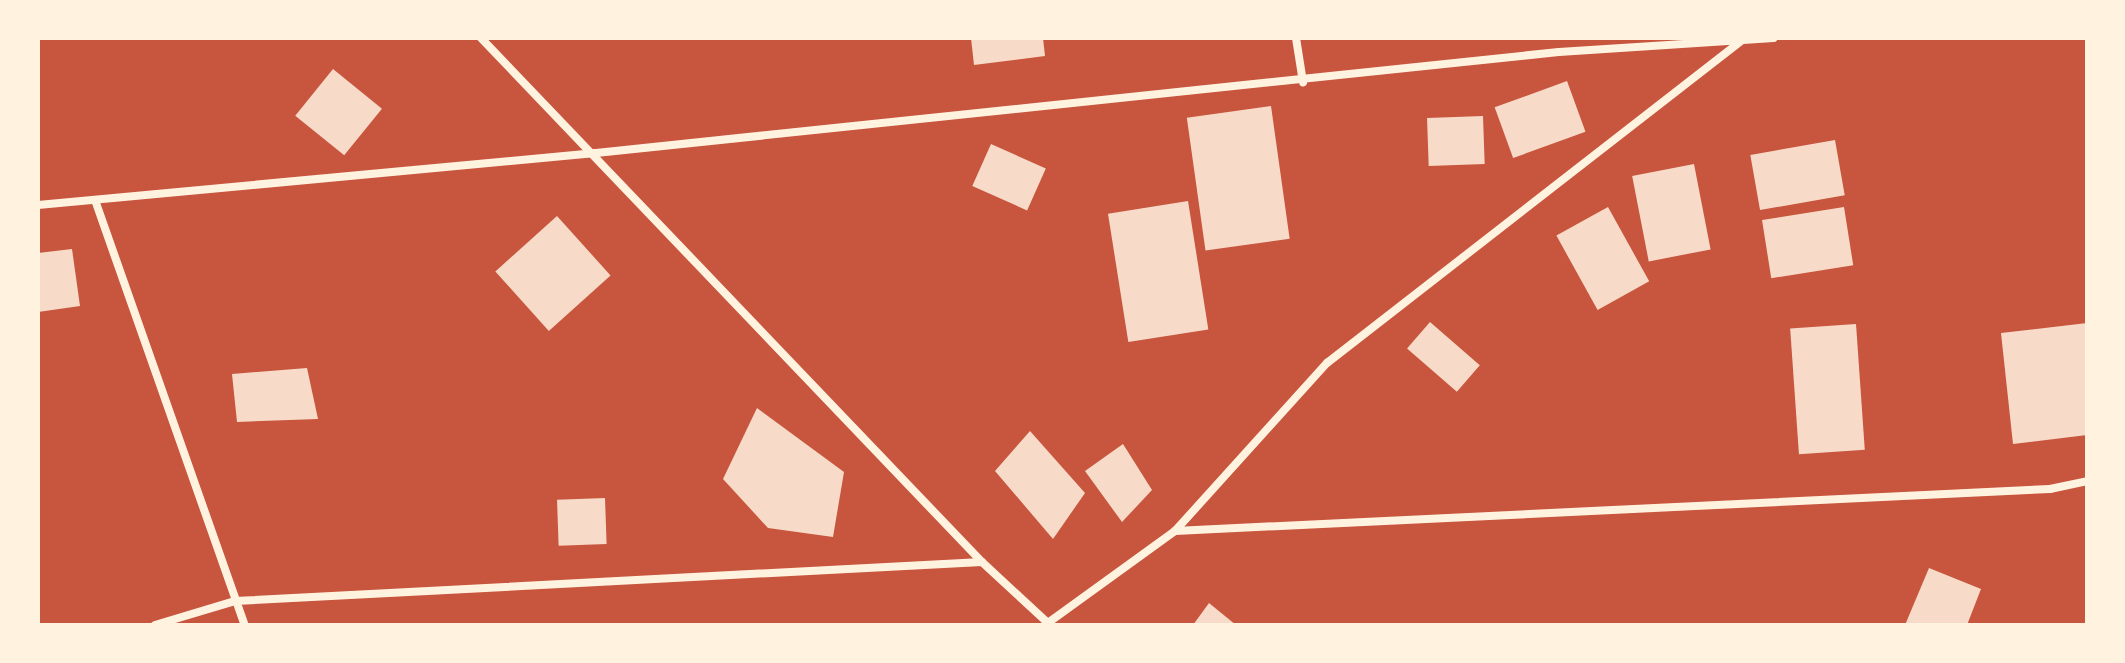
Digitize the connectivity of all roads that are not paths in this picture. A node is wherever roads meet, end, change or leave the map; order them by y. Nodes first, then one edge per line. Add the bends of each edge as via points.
1 (481, 38) edge
2 (1296, 38) edge
3 (1774, 38) edge
4 (1742, 40) junction
5 (1303, 82) junction
6 (596, 153) junction
7 (95, 200) junction
8 (38, 205) edge
9 (2087, 481) edge
10 (1175, 531) junction
11 (982, 562) junction
12 (235, 601) junction
13 (1047, 624) edge
14 (155, 625) edge
15 (245, 625) edge

1 - 6 street
2 - 5 street
3 - 4 street
4 - 5 street via 1559,52
4 - 10 street via 1327,363
5 - 6 street
6 - 7 street
6 - 11 street
7 - 8 street
7 - 12 street
9 - 10 street via 2050,489
10 - 13 street
11 - 12 street
11 - 13 street
12 - 14 street
12 - 15 street

